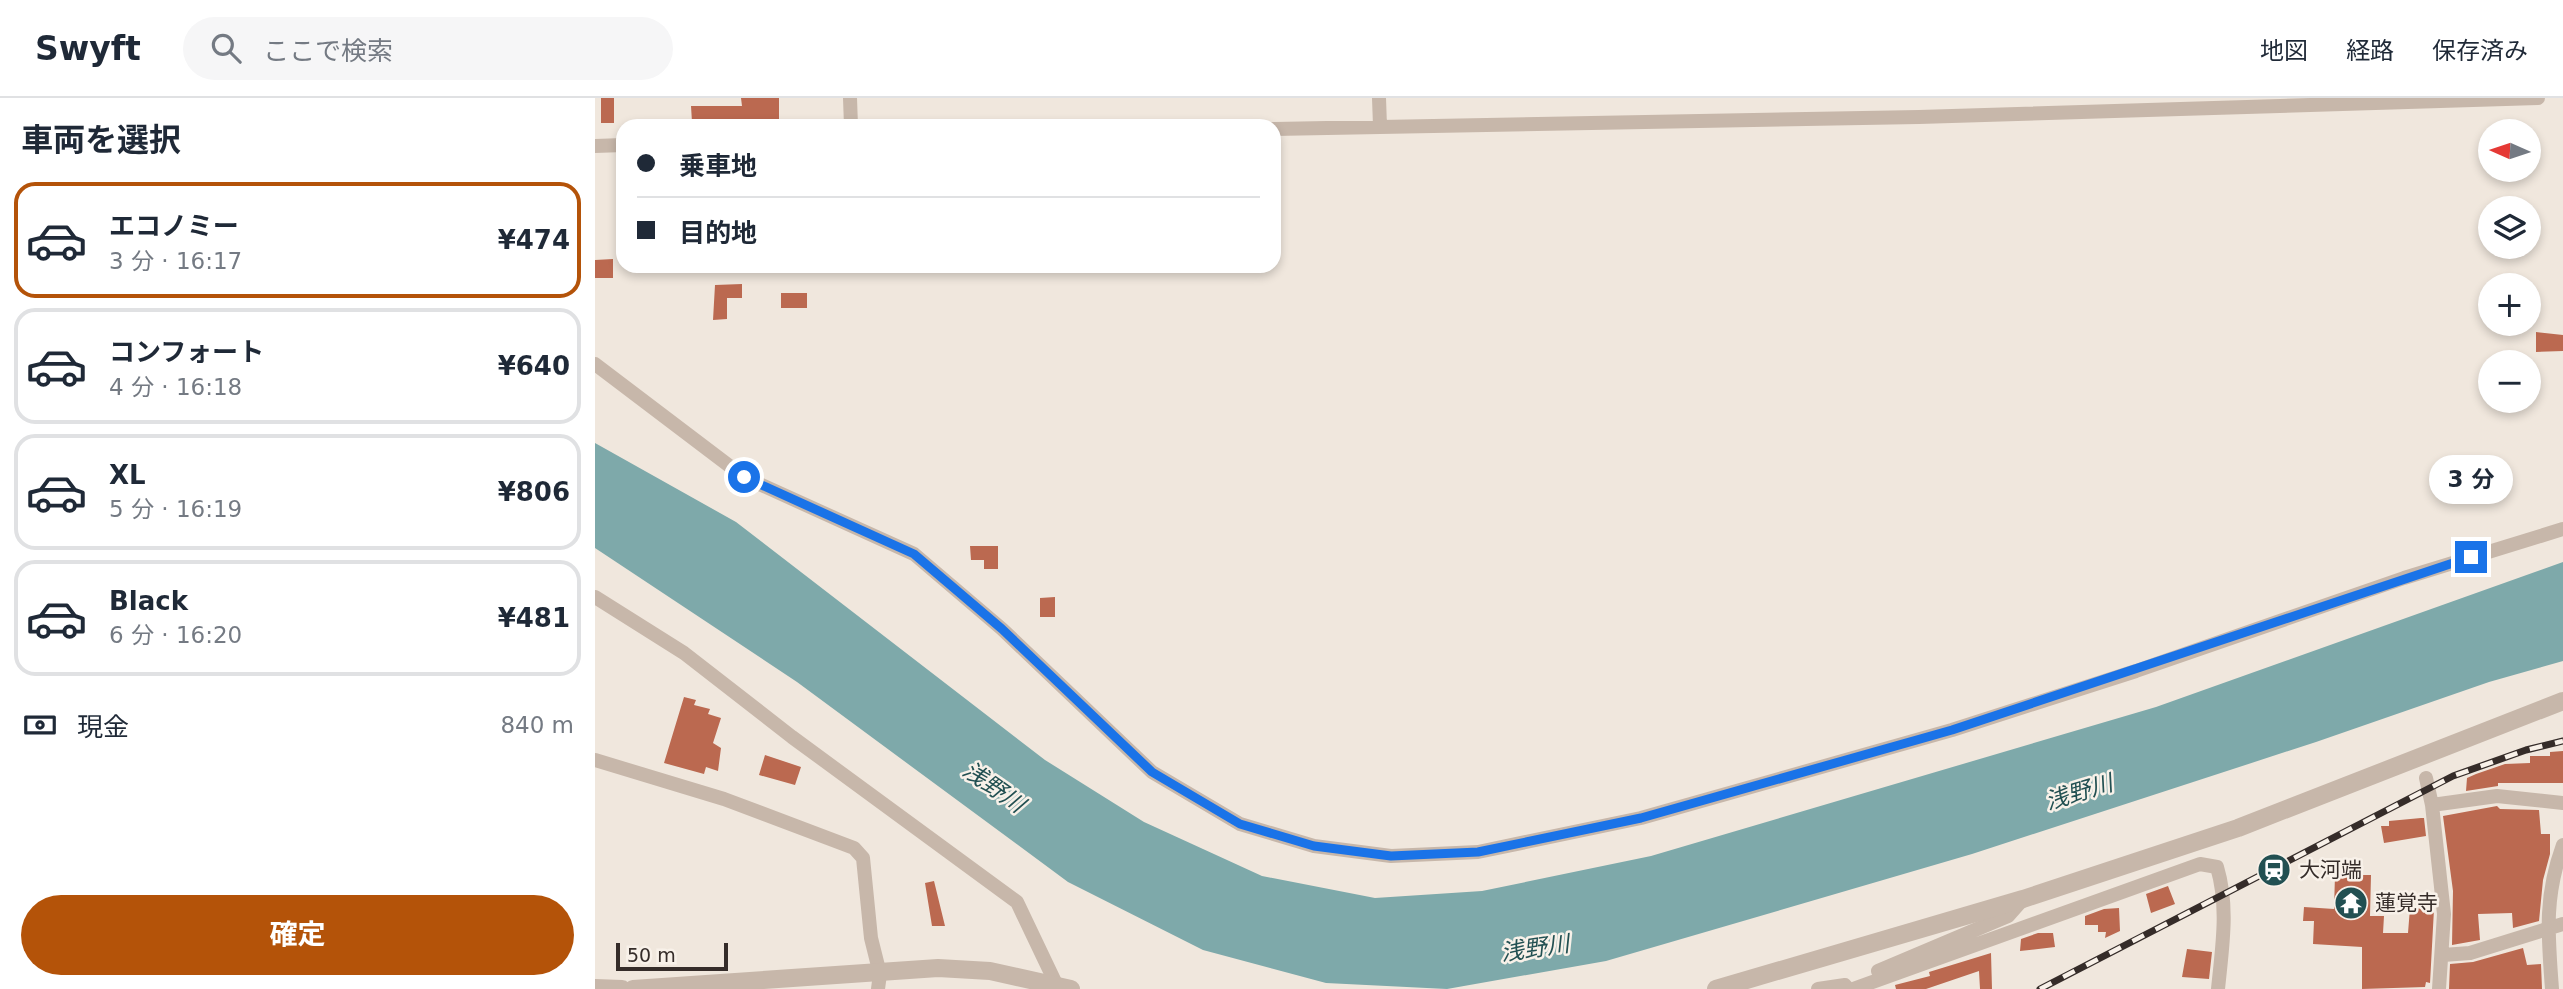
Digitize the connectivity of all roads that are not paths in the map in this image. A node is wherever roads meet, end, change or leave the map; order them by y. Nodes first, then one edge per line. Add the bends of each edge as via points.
1 (850, 98) edge
2 (1379, 98) edge
3 (2538, 98) edge
4 (851, 119) edge
5 (1380, 126) junction
6 (1281, 129) edge
7 (616, 145) edge
8 (595, 146) edge
9 (595, 364) edge
10 (2563, 529) edge
11 (595, 597) edge
12 (2563, 701) edge
13 (595, 760) edge
14 (2427, 778) dead end
15 (2563, 803) edge
16 (2432, 806) junction
17 (2563, 845) edge
18 (2022, 899) junction
19 (2563, 923) edge
20 (2547, 928) junction
21 (2443, 955) junction
22 (990, 971) junction
23 (879, 981) edge
24 (595, 988) edge
25 (1064, 988) edge
26 (1849, 988) edge
27 (622, 989) edge
28 (633, 989) edge
29 (1024, 989) edge
30 (1716, 989) edge
31 (1818, 989) edge
32 (2218, 989) edge
33 (2439, 989) edge
34 (2553, 989) edge

1 - 4 street
2 - 5 street
3 - 5 street via 1919,117
5 - 6 street
7 - 8 street
9 - 10 street via 744,477 914,554 1002,629 1152,772 1240,824 1314,846 1391,856 1478,852 1641,818 1952,730
11 - 25 street via 684,653 1017,902
12 - 18 street via 2238,828
13 - 23 street via 724,799 854,848 863,858
14 - 16 street
15 - 16 street via 2497,796
16 - 21 street via 2444,914
17 - 20 street via 2551,876
18 - 26 street via 2008,916
18 - 30 street
19 - 20 street
20 - 21 street via 2470,953
20 - 34 street
21 - 33 street
22 - 23 street via 938,968
22 - 25 street
22 - 29 street
23 - 28 street
24 - 27 street
26 - 31 street
26 - 32 street via 2200,864 2217,867 2223,887

